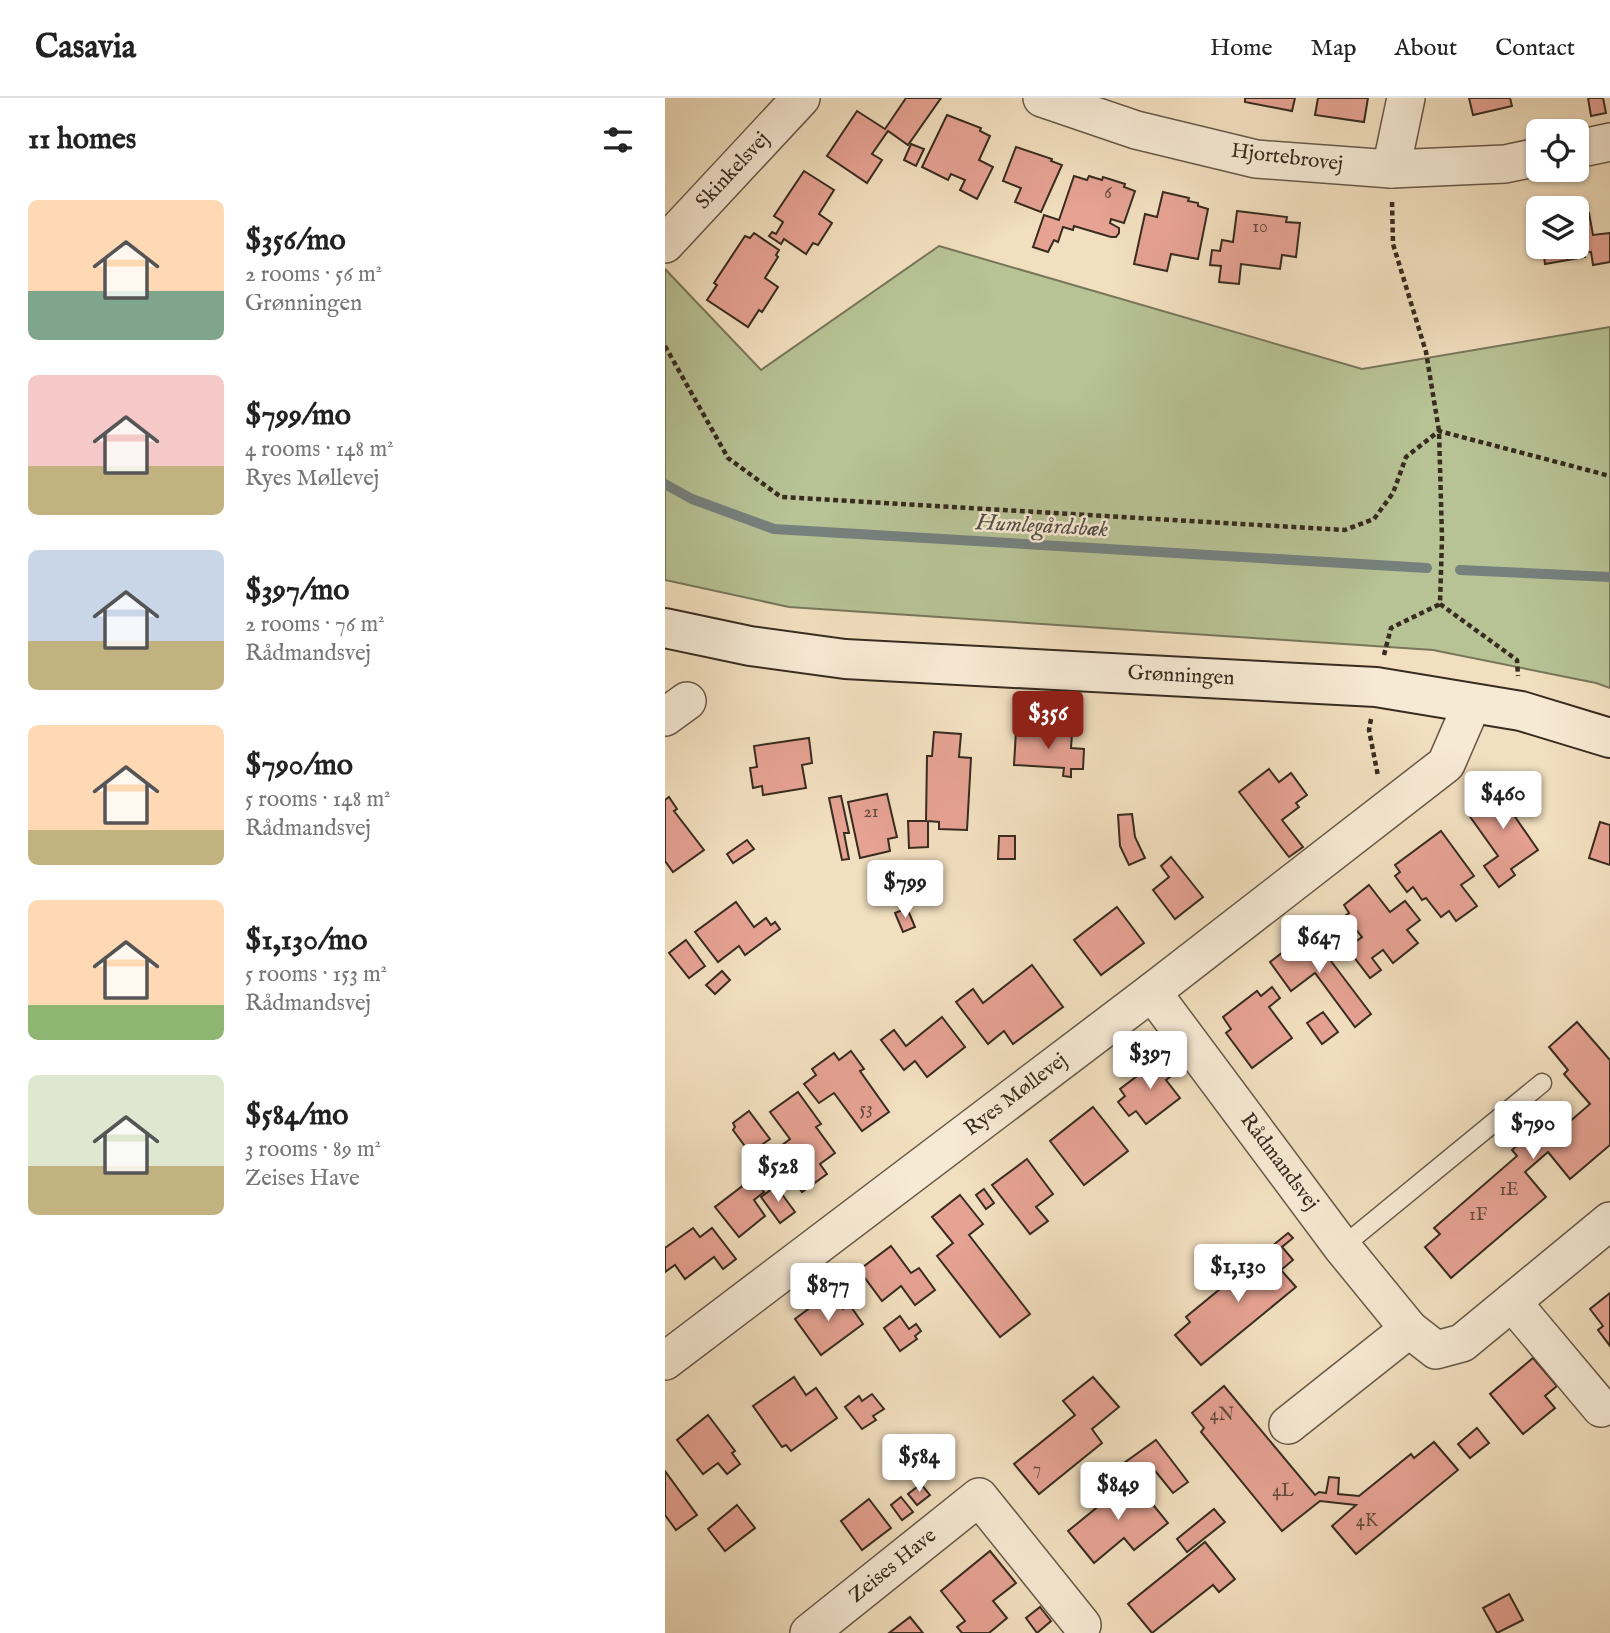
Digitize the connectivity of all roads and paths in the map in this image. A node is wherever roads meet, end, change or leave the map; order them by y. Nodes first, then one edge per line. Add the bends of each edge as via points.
1 (801, 98) edge
2 (1042, 98) edge
3 (1406, 98) edge
4 (1610, 142) edge
5 (1589, 146) edge
6 (1526, 160) edge
7 (1391, 169) junction
8 (665, 244) edge
9 (665, 346) edge
10 (1439, 430) junction
11 (1610, 476) edge
12 (1440, 604) junction
13 (665, 628) edge
14 (1376, 687) junction
15 (1472, 704) junction
16 (1521, 711) junction
17 (1610, 737) edge
18 (1385, 812) junction
19 (1152, 992) junction
20 (1542, 1083) dead end
21 (1609, 1223) edge
22 (1342, 1247) junction
23 (1512, 1302) junction
24 (1409, 1329) junction
25 (665, 1361) edge
26 (1601, 1408) dead end
27 (1288, 1425) dead end
28 (1082, 1625) dead end
29 (809, 1633) edge

1 - 8 street, Skinkelsvej
2 - 7 street, Hjortebrovej via 1136,130 1256,159
3 - 7 street
4 - 5 street
6 - 7 street, Hjortebrovej
7 - 10 path via 1393,244 1426,352
9 - 10 path via 728,458 781,497 1345,530 1374,519 1393,493 1406,457
10 - 11 path
10 - 12 path
12 - 14 path via 1391,628
12 - 16 path via 1517,660
13 - 14 street, Grønningen via 845,659
14 - 15 street, Grønningen
14 - 18 path via 1369,730
15 - 16 street, Grønningen
15 - 18 street, Ryes Møllevej via 1446,764
16 - 17 street, Grønningen
18 - 19 street, Ryes Møllevej
19 - 22 street, Rådmandsvej
19 - 25 street, Ryes Møllevej
20 - 22 lane
21 - 23 street, Rådmandsvej
22 - 24 street, Rådmandsvej
23 - 24 street, Rådmandsvej via 1462,1343 1436,1350
23 - 26 street
24 - 27 street
28 - 29 street, Zeises Have via 979,1497

